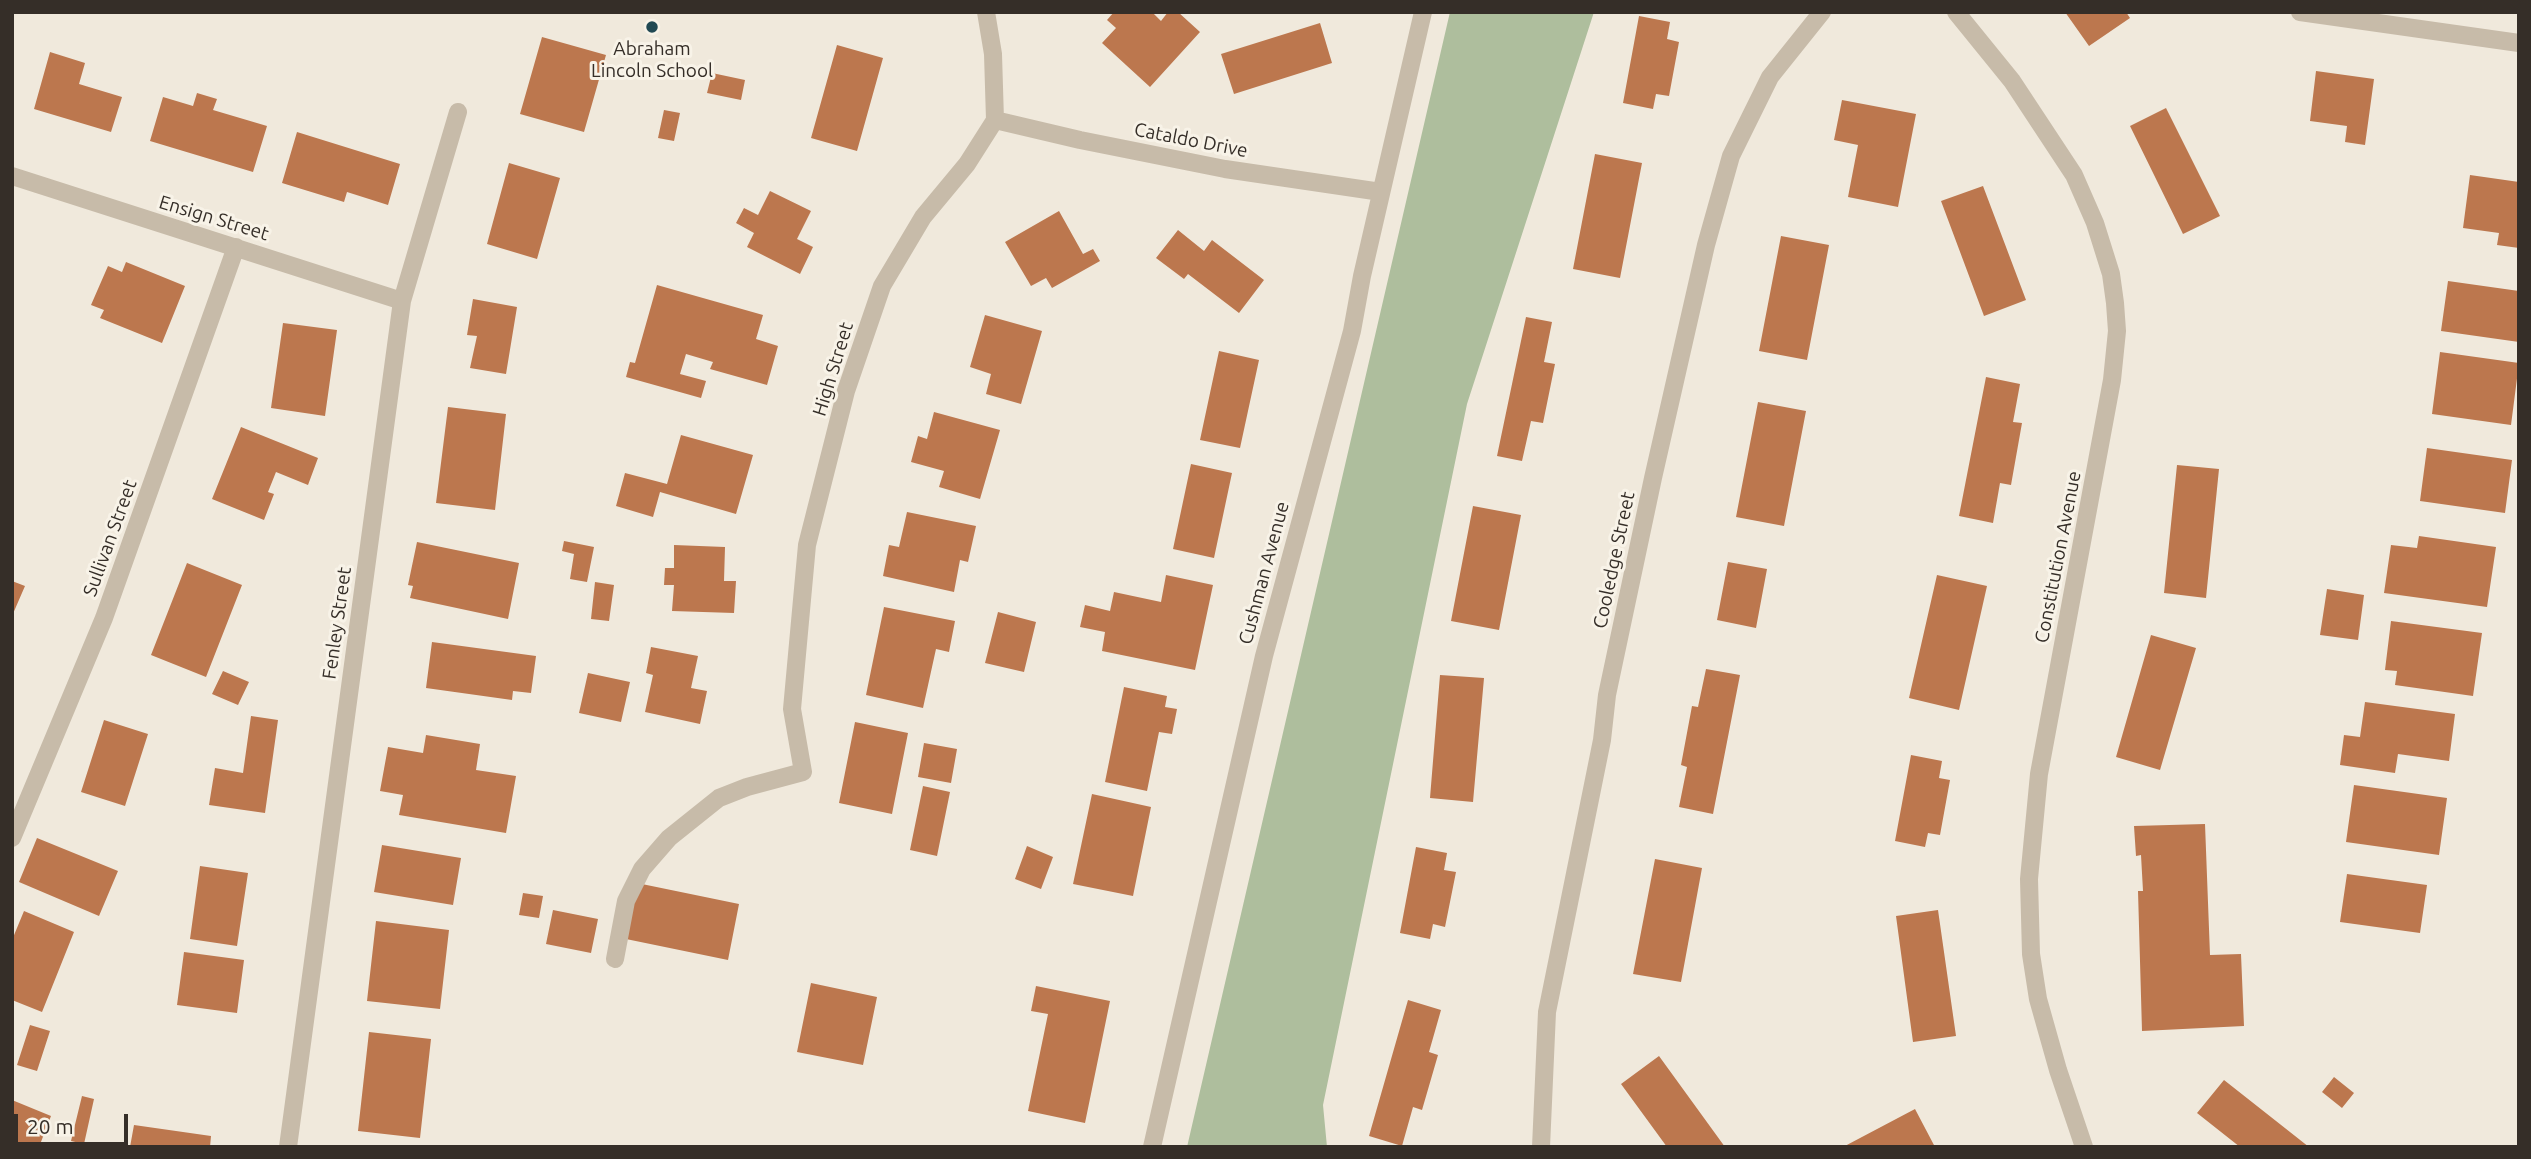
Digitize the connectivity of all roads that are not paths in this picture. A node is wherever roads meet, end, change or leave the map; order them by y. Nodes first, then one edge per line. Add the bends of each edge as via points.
1 (986, 12) edge
2 (1423, 12) edge
3 (1822, 12) edge
4 (1956, 12) edge
5 (2300, 12) edge
6 (2519, 44) edge
7 (458, 112) dead end
8 (995, 120) junction
9 (12, 176) edge
10 (1381, 192) junction
11 (236, 247) junction
12 (402, 302) junction
13 (12, 838) edge
14 (615, 959) dead end
15 (288, 1147) edge
16 (1152, 1147) edge
17 (1541, 1147) edge
18 (2084, 1147) edge

1 - 8 street
2 - 10 street, Cushman Avenue
3 - 17 street, Cooledge Street via 1764,89 1731,156 1706,245 1607,695 1547,1012
4 - 18 street, Constitution Avenue via 2012,81 2074,175 2095,223 2115,303 2112,380 2039,774 2029,879 2031,954 2038,999
5 - 6 street
7 - 12 street, Fenley Street
8 - 10 street, Cataldo Drive via 1225,169
8 - 14 street, High Street via 967,164 923,217 882,286 846,391 807,545 792,709 803,772 719,798 669,838 642,869 626,901
9 - 11 street, Ensign Street
10 - 16 street, Cushman Avenue via 1352,331 1264,656
11 - 12 street, Ensign Street
11 - 13 street, Sullivan Street via 104,618
12 - 15 street, Fenley Street

